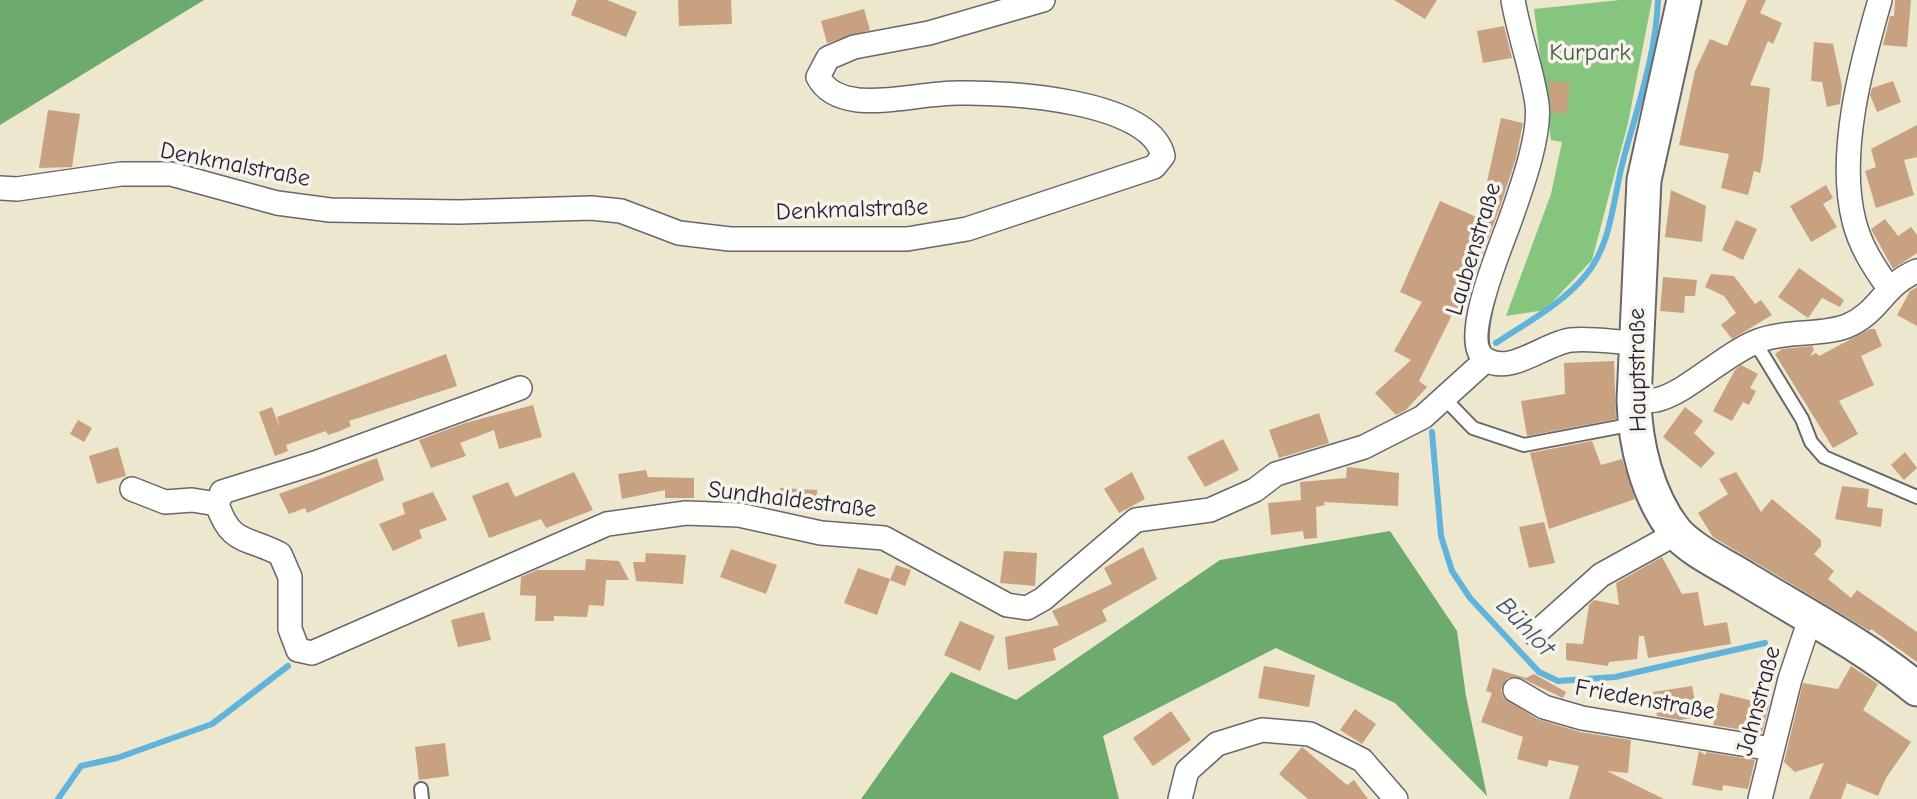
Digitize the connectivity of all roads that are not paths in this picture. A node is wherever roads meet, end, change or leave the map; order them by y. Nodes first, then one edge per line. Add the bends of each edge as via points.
1 (1043, 0) edge
2 (1513, 0) edge
3 (1684, 0) edge
4 (1880, 0) edge
5 (0, 188) edge
6 (1917, 271) edge
7 (1888, 287) junction
8 (1755, 342) junction
9 (1635, 344) junction
10 (1486, 360) junction
11 (520, 388) dead end
12 (1445, 399) junction
13 (1635, 412) junction
14 (132, 489) dead end
15 (1917, 497) edge
16 (217, 504) junction
17 (1677, 533) junction
18 (1810, 619) junction
19 (1535, 634) dead end
20 (1917, 689) edge
21 (1515, 690) dead end
22 (1772, 749) junction
23 (1180, 799) edge
24 (1396, 799) edge
25 (1760, 799) edge

1 - 5 street, Denkmalstraße via 929,33 855,47 828,58 818,77 823,87 839,96 859,100 972,93 1058,100 1101,110 1142,127 1160,143 1163,156 1154,167 967,229 907,239 730,239 679,233 621,211 591,208 459,212 330,210 277,204 171,174 121,174
2 - 10 street, Laubenstraße via 1538,106 1475,334 1476,350
3 - 9 main road, Hauptstraße via 1644,180
4 - 7 street via 1854,95 1850,170 1854,220 1867,256
6 - 7 street
7 - 8 street via 1871,313 1845,327 1779,334
8 - 13 street
8 - 15 lane via 1824,457
9 - 10 street via 1571,340 1508,363
9 - 13 main road, Hauptstraße
10 - 12 street, Sundhaldestraße
11 - 16 street via 315,463 236,485 222,492
12 - 13 lane via 1473,428 1524,445
12 - 16 street, Sundhaldestraße via 1423,417 1364,447 1276,474 1255,490 1210,510 1136,520 1027,608 1007,605 884,538 821,533 739,515 687,513 607,524 312,653 298,650 290,629 290,577 280,554 225,528
13 - 17 main road, Hauptstraße via 1652,490
14 - 16 street via 165,502
17 - 18 main road, Hauptstraße
17 - 19 street via 1601,575
18 - 20 main road, Hauptstraße via 1889,666
18 - 22 street, Jahnstraße
21 - 22 street, Friedenstraße via 1544,708 1582,718
22 - 25 street, Jahnstraße
23 - 24 street via 1187,771 1217,744 1262,730 1310,734 1362,760

